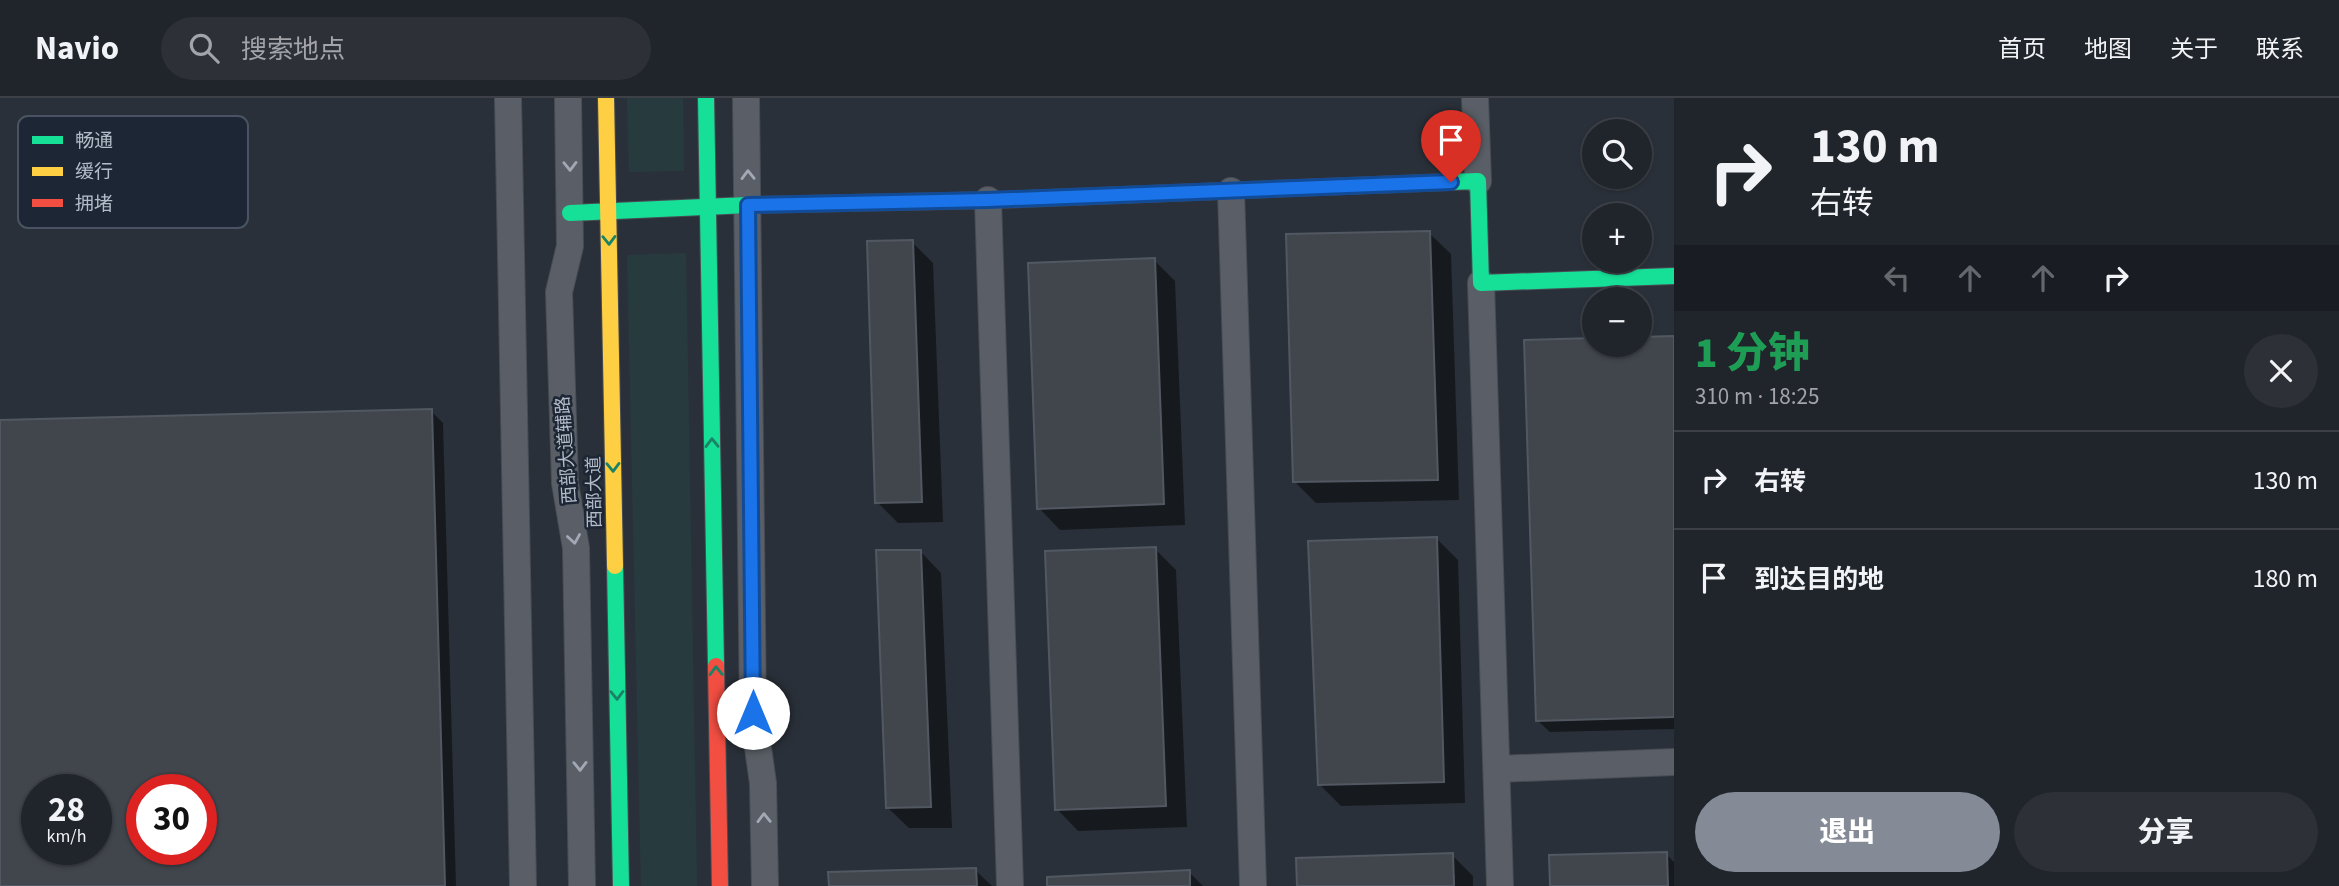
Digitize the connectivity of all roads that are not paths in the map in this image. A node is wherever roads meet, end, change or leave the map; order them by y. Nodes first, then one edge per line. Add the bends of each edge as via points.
1 (508, 98) edge
2 (568, 98) edge
3 (606, 98) edge
4 (706, 98) edge
5 (746, 98) edge
6 (1475, 98) edge
7 (1478, 181) junction
8 (1231, 191) junction
9 (988, 200) junction
10 (748, 205) junction
11 (708, 207) junction
12 (608, 212) junction
13 (570, 213) junction
14 (1674, 276) edge
15 (1481, 283) junction
16 (1674, 762) edge
17 (1497, 769) junction
18 (523, 886) edge
19 (582, 886) edge
20 (621, 886) edge
21 (720, 886) edge
22 (765, 886) edge
23 (1010, 886) edge
24 (1253, 886) edge
25 (1500, 886) edge

1 - 18 street
2 -> 13 street, 西部大道辅路
3 - 12 main road, 西部大道
4 - 11 main road
10 -> 5 street
6 - 7 street
7 - 8 main road
7 - 15 main road
8 - 9 main road
8 - 24 street
9 - 10 main road
9 - 23 street
10 - 11 main road
22 -> 10 street via 763,783 753,713
11 - 12 main road
21 -> 11 main road
12 - 13 main road
12 -> 20 main road, 西部大道
13 -> 19 street, 西部大道辅路 via 570,246 559,292 565,484 576,548
14 - 15 main road
15 - 17 street
16 - 17 street
17 - 25 street

